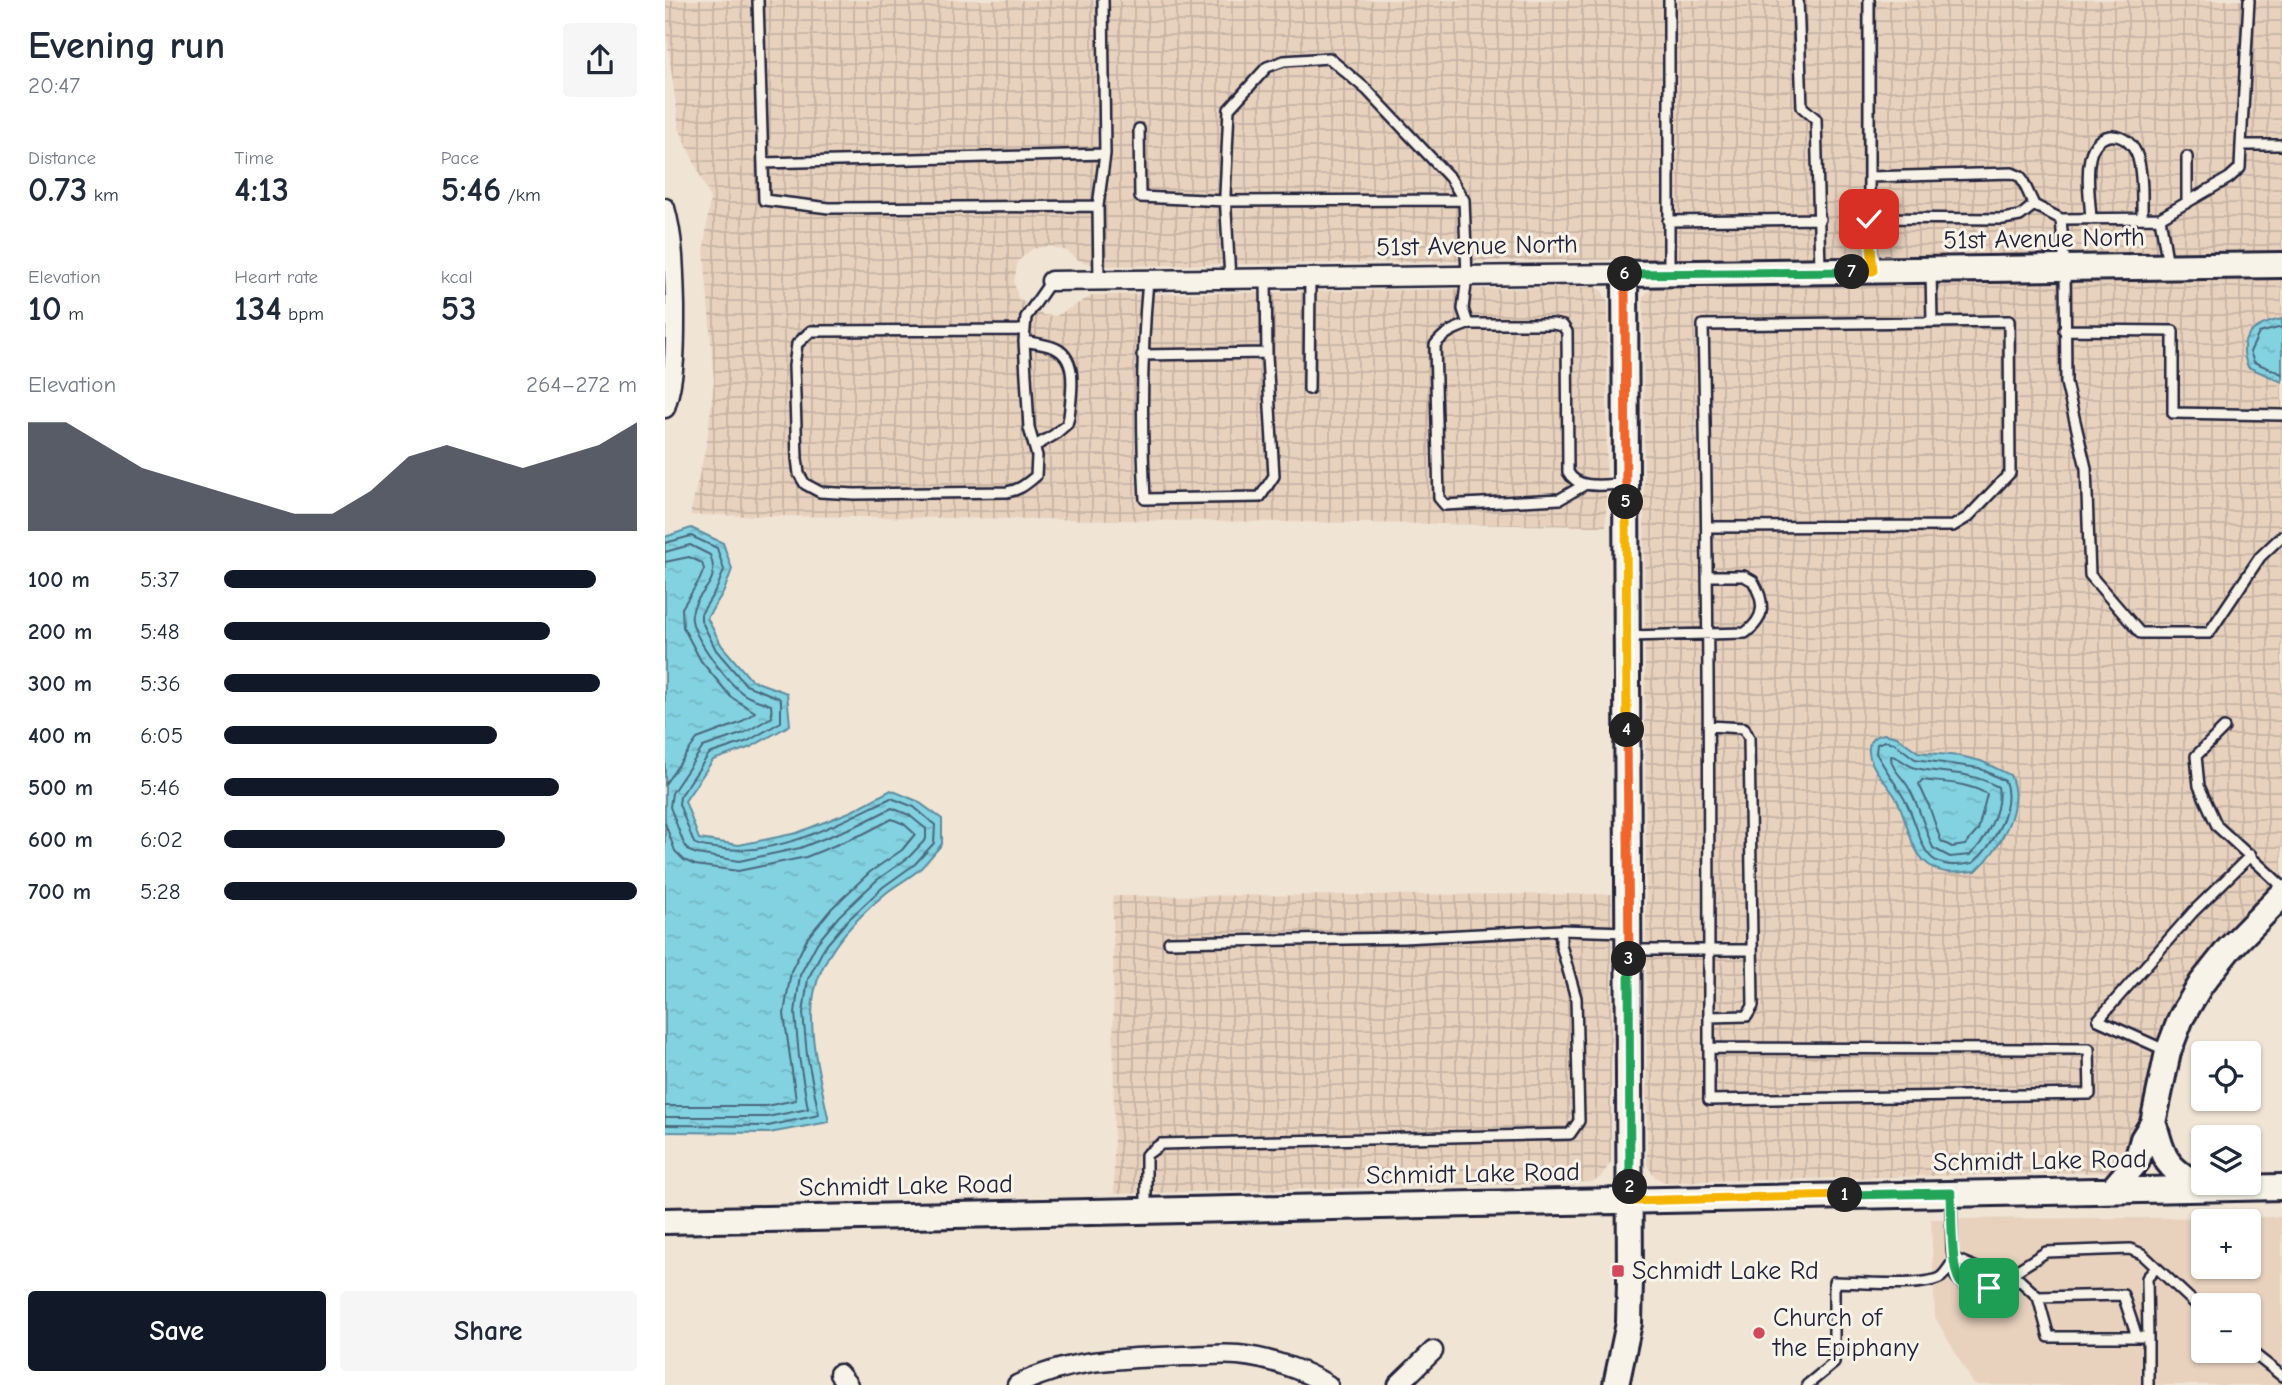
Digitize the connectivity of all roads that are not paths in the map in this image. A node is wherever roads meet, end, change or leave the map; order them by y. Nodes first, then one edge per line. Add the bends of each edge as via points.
1 (758, 0) edge
2 (1103, 0) edge
3 (1669, 0) edge
4 (1798, 0) edge
5 (1869, 0) edge
6 (2249, 0) edge
7 (1139, 129) dead end
8 (2241, 145) junction
9 (2282, 145) edge
10 (1105, 154) junction
11 (2187, 157) dead end
12 (763, 163) junction
13 (1869, 177) junction
14 (1464, 200) junction
15 (1226, 201) junction
16 (2187, 203) junction
17 (2034, 205) junction
18 (1098, 206) junction
19 (665, 208) edge
20 (1820, 219) junction
21 (1869, 219) junction
22 (2061, 219) junction
23 (2091, 219) junction
24 (2142, 219) junction
25 (2160, 219) junction
26 (1668, 220) junction
27 (2282, 265) edge
28 (2168, 267) junction
29 (2065, 268) junction
30 (1931, 270) junction
31 (1873, 271) junction
32 (1820, 272) junction
33 (1625, 274) junction
34 (1669, 274) junction
35 (1467, 276) junction
36 (1310, 277) junction
37 (1230, 278) junction
38 (1266, 278) junction
39 (1148, 279) junction
40 (1099, 280) junction
41 (1051, 281) joint
42 (1932, 321) junction
43 (1468, 324) junction
44 (1025, 330) junction
45 (2064, 330) junction
46 (1024, 341) junction
47 (1267, 353) junction
48 (1142, 355) junction
49 (1309, 389) dead end
50 (665, 408) edge
51 (2282, 415) edge
52 (1035, 446) junction
53 (1626, 484) junction
54 (1584, 485) junction
55 (1708, 527) junction
56 (2282, 536) edge
57 (1708, 576) junction
58 (1708, 633) junction
59 (1627, 636) junction
60 (1708, 726) junction
61 (2224, 729) dead end
62 (2251, 855) junction
63 (2282, 886) edge
64 (2282, 895) edge
65 (1562, 930) junction
66 (1629, 941) junction
67 (1169, 943) dead end
68 (1752, 950) junction
69 (1709, 951) junction
70 (1709, 1017) junction
71 (1709, 1048) junction
72 (2168, 1052) junction
73 (2153, 1123) junction
74 (2191, 1181) edge
75 (2261, 1187) edge
76 (2282, 1187) edge
77 (2191, 1188) edge
78 (2112, 1190) junction
79 (1951, 1193) junction
80 (1630, 1201) junction
81 (1146, 1211) junction
82 (665, 1221) edge
83 (1955, 1259) junction
84 (2156, 1268) junction
85 (2013, 1274) junction
86 (2038, 1297) junction
87 (2191, 1300) edge
88 (2137, 1337) junction
89 (2148, 1337) junction
90 (1433, 1351) dead end
91 (2261, 1359) edge
92 (2282, 1376) edge
93 (1017, 1385) edge
94 (1328, 1385) edge
95 (1398, 1385) edge
96 (1616, 1385) edge
97 (1807, 1385) edge
98 (2148, 1385) edge

1 - 12 lane
2 - 10 lane
3 - 26 lane
4 - 20 lane via 1802,107 1816,119
5 - 13 lane
6 - 8 lane
7 - 15 lane via 1140,197
8 - 9 lane
8 - 16 lane via 2240,167
10 - 12 lane
10 - 18 lane
11 - 16 lane
12 - 18 lane via 764,201 829,208
13 - 17 lane via 2012,173 2021,177
13 - 21 lane
14 - 15 lane
14 - 15 lane via 1450,178 1367,90 1329,58 1267,67 1229,109
14 - 35 lane
15 - 37 lane
16 - 25 lane
17 - 21 lane via 2020,216 2003,219
17 - 22 lane
18 - 40 lane
19 - 50 street via 674,261 675,360
20 - 26 lane
20 - 32 lane
21 - 31 lane
22 - 23 lane
22 - 29 lane
23 - 24 lane
23 - 24 lane via 2090,158 2093,148 2111,135 2130,141 2138,158
24 - 25 lane
25 - 28 lane
26 - 34 lane
27 - 28 street, 51st Avenue North
28 - 29 street, 51st Avenue North
29 - 30 street, 51st Avenue North
29 - 45 lane
30 - 31 street, 51st Avenue North
30 - 42 lane
31 - 32 street, 51st Avenue North
32 - 34 street, 51st Avenue North
33 - 34 street, 51st Avenue North
33 - 35 street, 51st Avenue North
33 - 53 street
35 - 36 street, 51st Avenue North
35 - 43 lane via 1463,309
36 - 38 street, 51st Avenue North
36 - 49 lane
37 - 38 street, 51st Avenue North
37 - 39 street, 51st Avenue North
38 - 47 lane
39 - 40 street, 51st Avenue North
39 - 48 lane
40 - 41 street, 51st Avenue North
41 - 44 lane via 1026,317
42 - 55 lane via 1703,325
42 - 55 lane via 2009,321 2010,473 1968,517 1953,526
43 - 54 lane via 1563,326 1567,332 1568,472
43 - 54 lane via 1442,336 1435,345 1439,498 1445,505 1540,502 1560,499
44 - 46 lane
44 - 52 lane via 811,331 797,344 794,366 797,458 805,484 820,492 1007,492 1036,476
45 - 51 lane via 2172,331 2173,413
45 - 56 lane via 2066,383 2086,468 2090,575 2140,633 2209,633 2260,556
46 - 52 lane via 1029,428
46 - 52 lane via 1054,347 1067,359 1072,374 1067,424
47 - 48 lane
47 - 48 lane via 1274,476 1260,497 1145,499
53 - 54 lane
53 - 59 street
55 - 57 lane
57 - 58 lane
57 - 58 lane via 1744,576 1753,581 1759,591 1761,615 1745,633
58 - 59 lane
58 - 60 lane
59 - 66 street
60 - 68 lane via 1744,728 1749,738
60 - 69 lane
61 - 62 lane via 2196,756 2199,786 2217,826
62 - 63 lane
62 - 72 lane via 2193,912 2098,1020
64 - 72 street via 2201,984
65 - 66 lane
65 - 67 lane
65 - 81 lane via 1576,998 1579,1121 1570,1135 1161,1144 1146,1155
66 - 69 lane
66 - 80 street
68 - 69 lane
68 - 70 lane via 1753,1006 1747,1016
69 - 70 lane
70 - 71 lane
71 - 71 lane via 2089,1049 2090,1094 1709,1100
72 - 73 street
73 - 74 street via 2170,1165
73 - 78 street via 2137,1161
75 - 76 street, Schmidt Lake Road
77 - 78 street, Schmidt Lake Road
78 - 79 street, Schmidt Lake Road
79 - 80 street, Schmidt Lake Road
79 - 83 lane
80 - 81 street, Schmidt Lake Road
80 - 96 street via 1629,1323
81 - 82 street, Schmidt Lake Road
83 - 85 lane via 1984,1271
83 - 85 lane via 1956,1277 1974,1288 1989,1288
83 - 97 lane via 1941,1276 1931,1280 1834,1282 1834,1363
84 - 85 lane via 2130,1249 2046,1252
84 - 87 lane
84 - 89 lane via 2147,1278
85 - 86 lane
86 - 88 lane via 2123,1296
86 - 88 lane via 2049,1337
88 - 89 lane
89 - 98 lane
90 - 95 street
91 - 92 lane
93 - 94 street via 1077,1363 1237,1355 1289,1367

